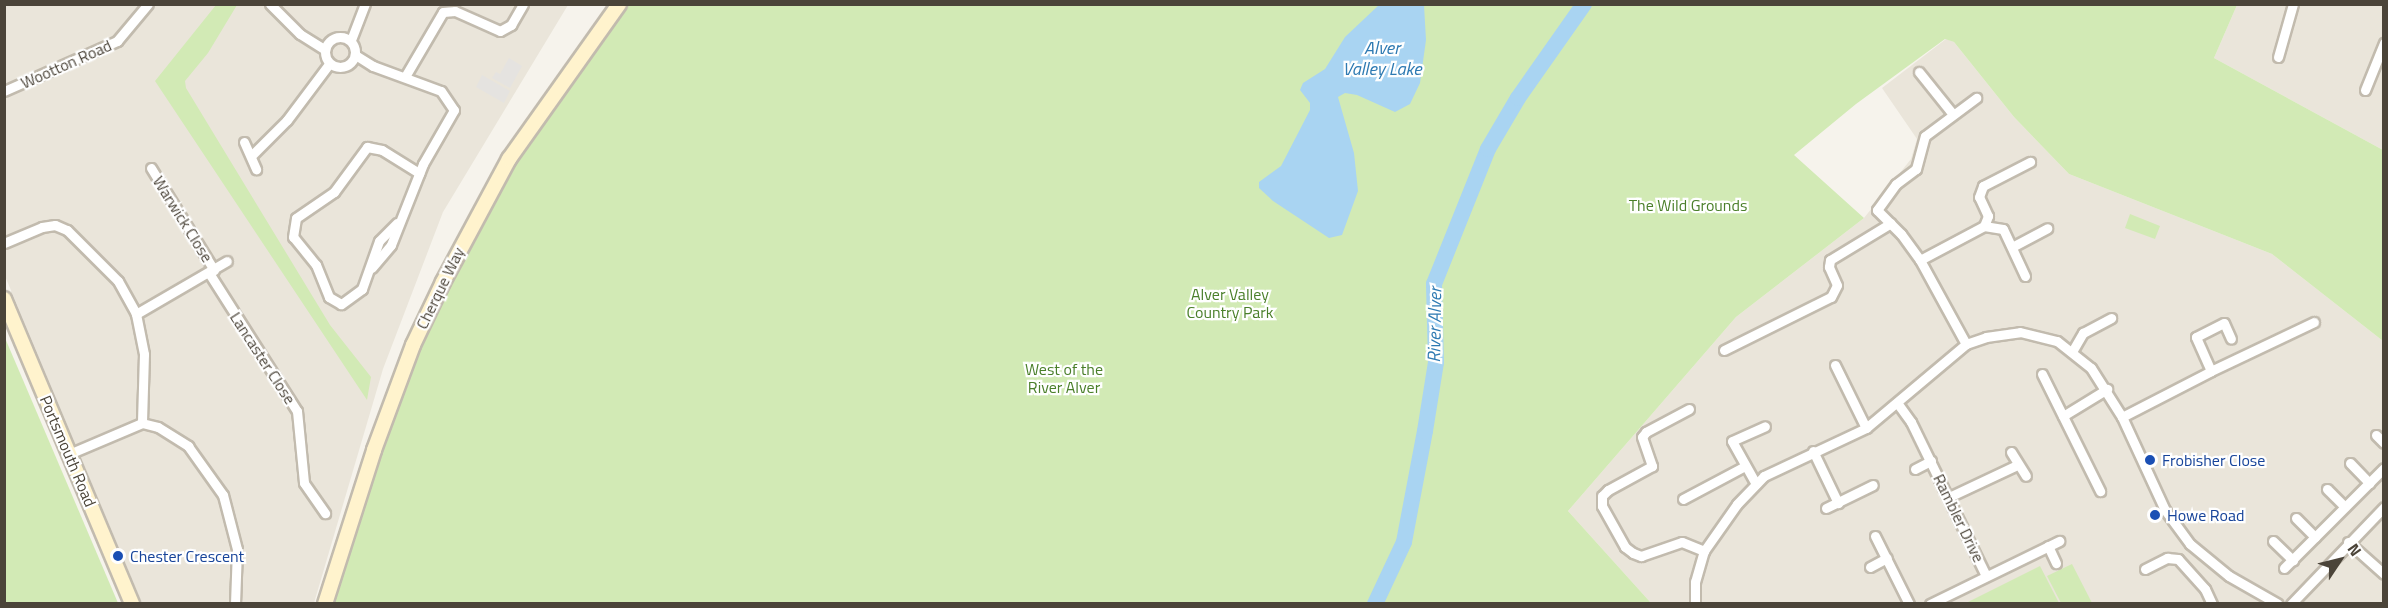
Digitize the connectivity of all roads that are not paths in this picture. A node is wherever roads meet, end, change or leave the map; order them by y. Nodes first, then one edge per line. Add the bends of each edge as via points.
1 (148, 4) edge
2 (270, 4) edge
3 (365, 4) edge
4 (523, 4) edge
5 (619, 4) edge
6 (2293, 4) edge
7 (351, 40) junction
8 (2384, 43) edge
9 (324, 49) junction
10 (357, 56) junction
11 (2278, 57) dead end
12 (329, 64) junction
13 (1919, 72) dead end
14 (406, 75) junction
15 (2366, 90) dead end
16 (4, 91) edge
17 (1976, 98) dead end
18 (1952, 113) junction
19 (244, 142) dead end
20 (252, 155) junction
21 (2030, 162) dead end
22 (151, 168) dead end
23 (256, 169) dead end
24 (419, 173) junction
25 (1890, 224) junction
26 (1984, 226) junction
27 (2047, 228) dead end
28 (4, 243) edge
29 (2012, 247) junction
30 (1920, 260) junction
31 (227, 261) dead end
32 (212, 272) junction
33 (2025, 276) dead end
34 (4, 299) edge
35 (136, 314) junction
36 (2111, 318) dead end
37 (2314, 322) dead end
38 (2231, 339) dead end
39 (1966, 345) junction
40 (1724, 350) dead end
41 (2073, 350) junction
42 (1835, 365) dead end
43 (2211, 371) junction
44 (2042, 374) dead end
45 (2107, 389) junction
46 (1898, 404) junction
47 (1689, 409) dead end
48 (2063, 416) junction
49 (2122, 417) junction
50 (142, 423) junction
51 (1765, 426) dead end
52 (1866, 428) junction
53 (2376, 435) dead end
54 (2384, 443) edge
55 (1812, 451) junction
56 (2011, 452) dead end
57 (69, 453) junction
58 (1931, 461) junction
59 (2350, 463) dead end
60 (2017, 465) junction
61 (1745, 466) junction
62 (2384, 468) edge
63 (1915, 469) dead end
64 (2026, 476) dead end
65 (2369, 483) junction
66 (1756, 484) junction
67 (1873, 485) dead end
68 (2327, 489) dead end
69 (2100, 491) dead end
70 (1949, 497) junction
71 (1683, 499) dead end
72 (1838, 503) junction
73 (2345, 507) junction
74 (2384, 507) edge
75 (1826, 508) dead end
76 (325, 513) dead end
77 (2296, 518) dead end
78 (1875, 536) dead end
79 (2315, 537) junction
80 (2059, 541) dead end
81 (2274, 541) dead end
82 (2348, 542) junction
83 (2048, 546) junction
84 (1704, 551) junction
85 (1887, 558) junction
86 (2293, 560) junction
87 (2056, 563) dead end
88 (1870, 567) dead end
89 (2284, 568) dead end
90 (2145, 569) dead end
91 (2384, 574) edge
92 (1986, 576) junction
93 (132, 603) edge
94 (235, 603) edge
95 (325, 603) edge
96 (1695, 603) edge
97 (1909, 603) edge
98 (1930, 603) edge
99 (2212, 603) edge
100 (2278, 603) edge
101 (2291, 603) edge

1 - 16 street, Wootton Road via 117,41
2 - 9 street via 300,34
3 - 7 street
4 - 14 street via 511,25 500,31 455,11 443,12
5 - 95 street, Cherque Way via 509,159 443,282 413,345 378,439
6 - 11 street
7 - 9 street via 333,40
7 - 10 street
8 - 15 street
9 - 12 street
10 - 12 street via 343,65
10 - 14 street via 373,66
12 - 20 street via 287,120
13 - 18 street
14 - 24 street via 441,91 454,110
17 - 18 street
18 - 25 street via 1925,136 1916,169 1896,184 1877,210
19 - 20 street
20 - 23 street
21 - 26 street via 1983,186 1979,197 1988,216
22 - 32 street, Warwick Close
24 - 24 street via 382,150 367,147 334,192 293,223 293,237 316,265 335,302 346,303 357,295 372,268 379,241 397,223
25 - 30 street
25 - 40 street via 1830,260 1837,285 1831,297
26 - 29 street via 2003,229
26 - 30 street
27 - 29 street
28 - 35 street via 55,225 67,230 118,281
29 - 33 street
30 - 39 street
31 - 32 street
32 - 35 street
32 - 76 street, Lancaster Close via 297,411 304,483
34 - 57 street, Portsmouth Road
35 - 50 street via 144,354
36 - 41 street via 2083,333
37 - 43 street
38 - 43 street via 2224,323 2196,337
39 - 41 street via 1986,337 2020,332 2040,335
39 - 46 street via 1938,365
41 - 45 street
42 - 52 street
43 - 49 street
44 - 48 street
45 - 48 street
45 - 49 street
46 - 52 street
46 - 58 street, Rambler Drive
47 - 84 street via 1646,432 1642,437 1652,466 1602,496 1602,506 1633,553 1641,556 1682,542
48 - 69 street
49 - 100 street via 2165,510 2190,544 2229,576
50 - 57 street
50 - 94 street via 158,427 188,446 223,495 237,549
51 - 61 street via 1732,441
52 - 55 street
53 - 54 street
55 - 66 street
55 - 72 street
56 - 60 street
57 - 93 street, Portsmouth Road
58 - 63 street, Rambler Drive
58 - 70 street, Rambler Drive
59 - 65 street
60 - 64 street
60 - 70 street
61 - 66 street
61 - 71 street
62 - 65 street
65 - 73 street
66 - 84 street
67 - 72 street
68 - 73 street
70 - 92 street, Rambler Drive
72 - 75 street
73 - 79 street
74 - 82 street
77 - 79 street
78 - 85 street
79 - 86 street
80 - 83 street
81 - 86 street
82 - 91 street
82 - 101 street
83 - 87 street
83 - 92 street
84 - 96 street via 1695,582
85 - 88 street
85 - 97 street
86 - 89 street
90 - 99 street via 2167,558 2178,560
92 - 98 street

